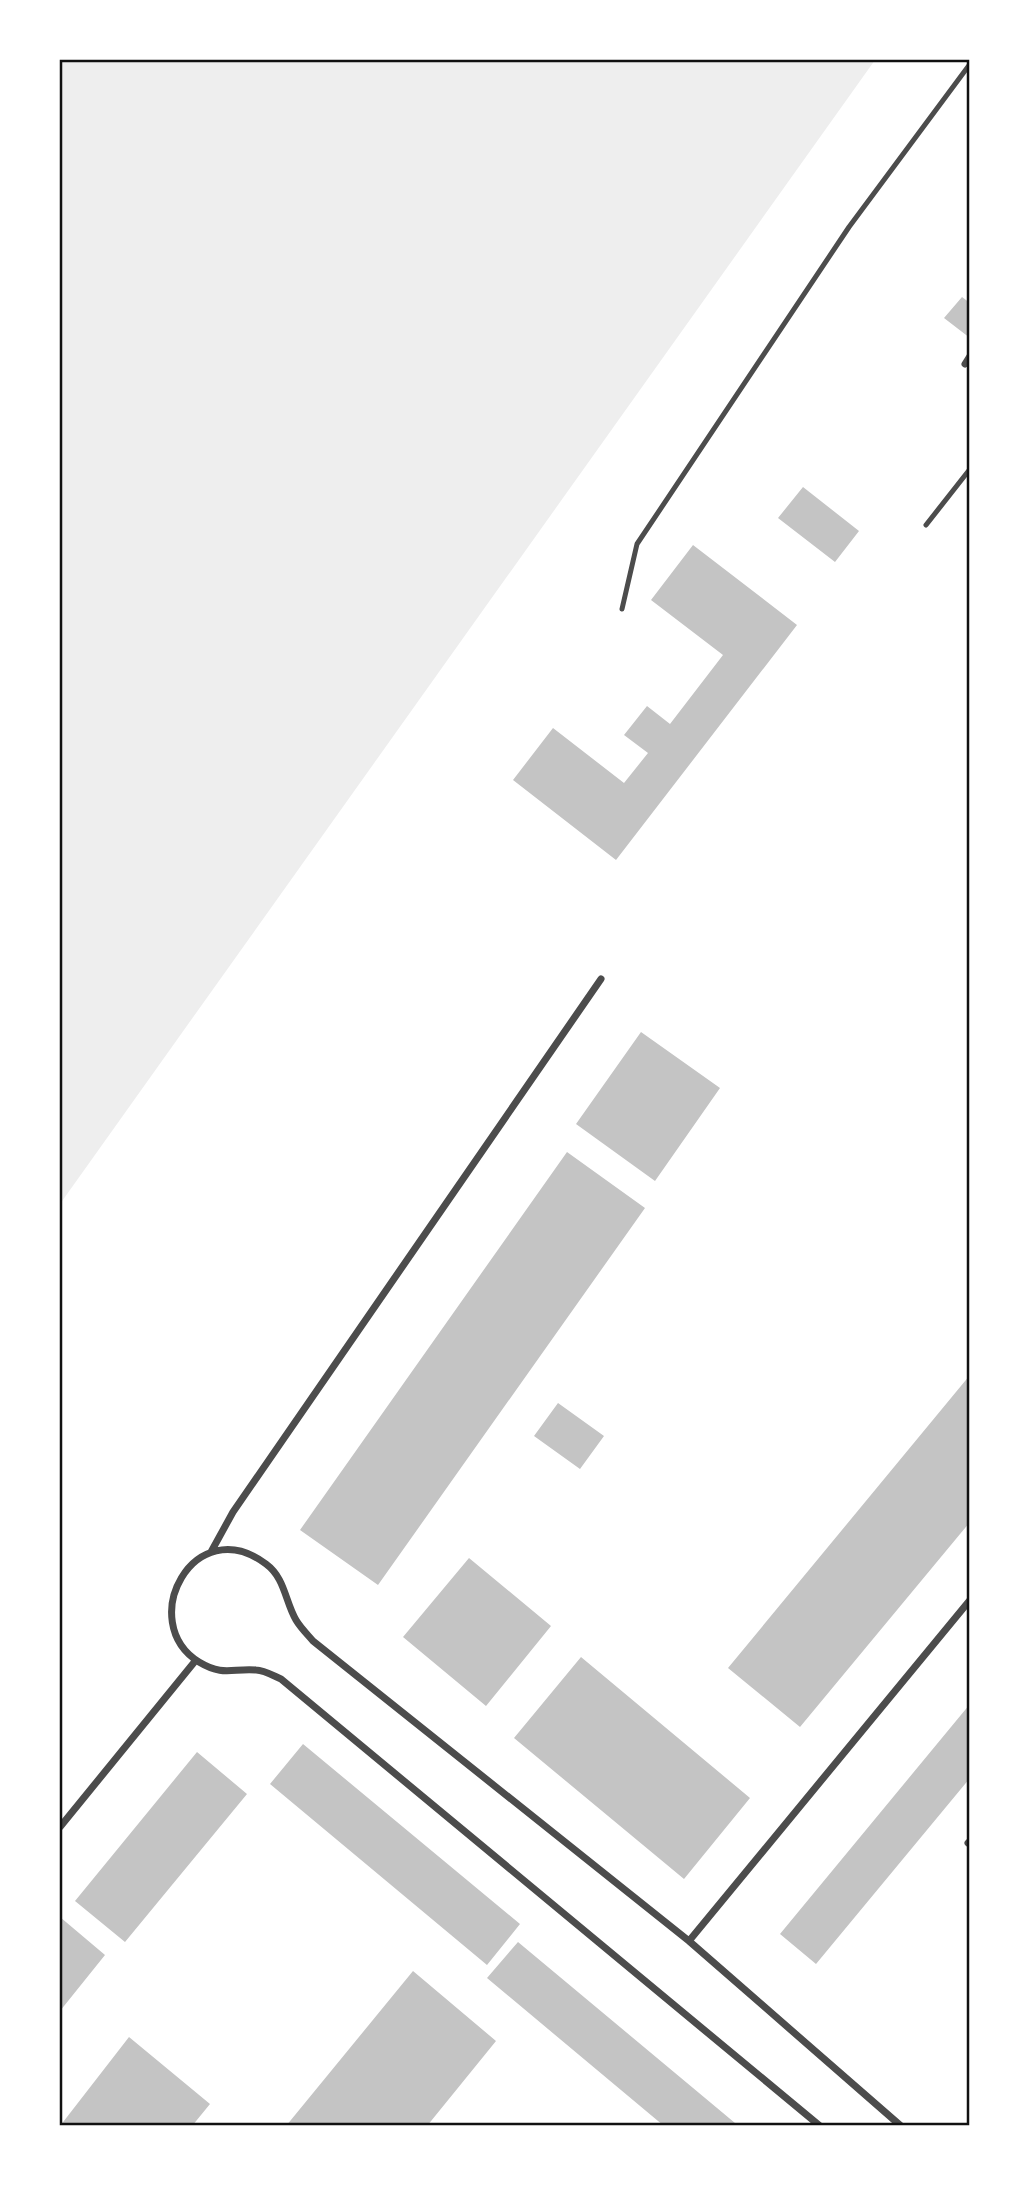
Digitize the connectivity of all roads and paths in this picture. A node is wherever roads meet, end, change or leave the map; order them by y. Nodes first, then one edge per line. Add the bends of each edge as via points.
1 (970, 64) edge
2 (970, 469) edge
3 (926, 525) dead end
4 (622, 609) dead end
5 (601, 979) dead end
6 (211, 1552) junction
7 (970, 1600) edge
8 (196, 1660) junction
9 (60, 1827) edge
10 (689, 1941) junction
11 (820, 2126) edge
12 (901, 2126) edge

1 - 4 lane via 849,227 637,544
2 - 3 lane
5 - 6 street via 233,1511
6 - 8 street via 179,1577 173,1600 181,1643
6 - 10 street via 251,1555 268,1565 281,1580 296,1621 313,1641
7 - 10 street
8 - 9 street
8 - 11 street via 214,1670 256,1670 281,1679
10 - 12 street

